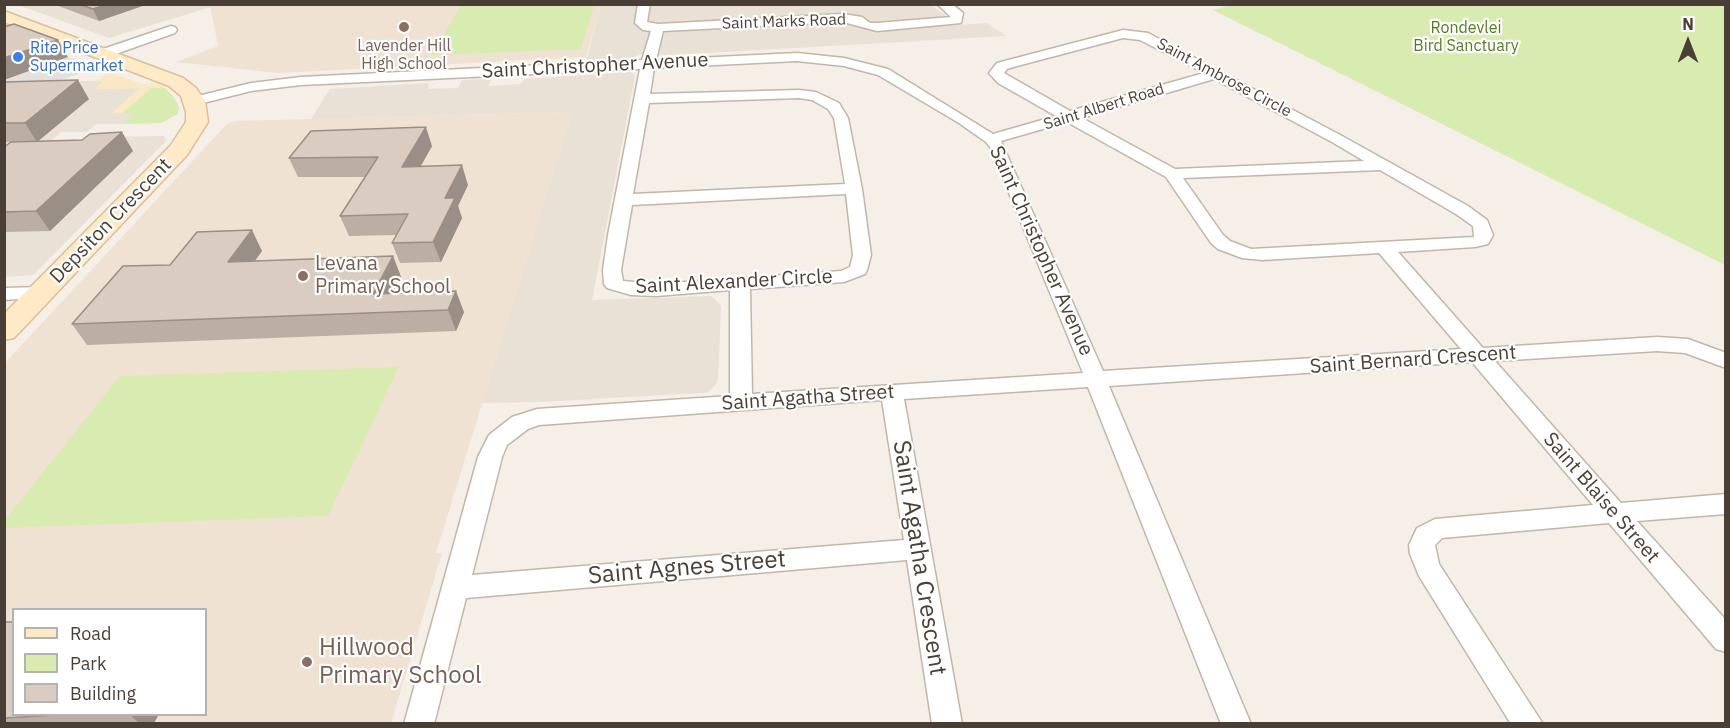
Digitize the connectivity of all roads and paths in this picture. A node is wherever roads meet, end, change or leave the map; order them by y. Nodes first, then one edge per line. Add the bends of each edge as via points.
1 (644, 4) edge
2 (943, 4) edge
3 (4, 16) edge
4 (658, 28) junction
5 (171, 30) dead end
6 (105, 53) junction
7 (648, 63) junction
8 (1217, 74) junction
9 (642, 99) junction
10 (195, 101) junction
11 (1071, 118) junction
12 (992, 139) junction
13 (1382, 165) junction
14 (1172, 174) junction
15 (854, 189) junction
16 (624, 200) junction
17 (1384, 248) junction
18 (740, 284) junction
19 (42, 293) junction
20 (4, 294) edge
21 (4, 331) edge
22 (1477, 356) junction
23 (1725, 361) edge
24 (1097, 381) junction
25 (892, 392) junction
26 (741, 403) junction
27 (1725, 504) edge
28 (1615, 513) junction
29 (918, 549) junction
30 (456, 588) junction
31 (1725, 640) edge
32 (419, 723) edge
33 (947, 723) edge
34 (1236, 723) edge
35 (1528, 723) edge

1 - 4 street via 640,23
2 - 4 street, Saint Marks Road via 957,13 957,20 877,27 843,18
3 - 6 street
4 - 7 street, Saint Alexander Circle
5 - 6 street
6 - 10 street via 176,82
7 - 9 street, Saint Alexander Circle
7 - 10 street, Saint Christopher Avenue via 301,81 251,87
7 - 12 street, Saint Christopher Avenue via 797,57 858,64 883,72
8 - 11 street, Saint Albert Road
8 - 11 street, Saint Ambrose Circle via 1153,40 1123,34 997,70 1003,80
8 - 13 street, Saint Ambrose Circle
9 - 15 street, Saint Alexander Circle via 816,96 839,111
9 - 16 street, Saint Alexander Circle
10 - 19 street, Depsiton Crescent via 197,122 179,150
11 - 12 street, Saint Albert Road
11 - 14 street, Saint Ambrose Circle
12 - 24 street, Saint Christopher Avenue
13 - 14 street
13 - 17 street, Saint Ambrose Circle via 1472,217 1481,224 1484,235 1475,242
14 - 17 street, Saint Ambrose Circle via 1217,239 1233,250 1262,255
15 - 16 street
15 - 18 street, Saint Alexander Circle via 862,255 858,270 844,276
16 - 18 street, Saint Alexander Circle via 612,270 614,284 656,290
17 - 22 street
18 - 26 street
19 - 20 street
19 - 21 street, Depsiton Crescent
22 - 23 street, Saint Bernard Crescent via 1657,344 1688,346
22 - 24 street, Saint Bernard Crescent
22 - 28 street, Saint Blaise Street
24 - 25 street, Saint Agatha Street
24 - 34 street, Saint Christopher Avenue
25 - 26 street, Saint Agatha Street
25 - 29 street, Saint Agatha Crescent
26 - 30 street, Saint Agatha Street via 553,414 507,430 490,457
27 - 28 street
28 - 31 street, Saint Blaise Street
28 - 35 street via 1450,525 1426,535 1422,544 1428,568
29 - 30 street, Saint Agnes Street
29 - 33 street, Saint Agatha Crescent
30 - 32 street

